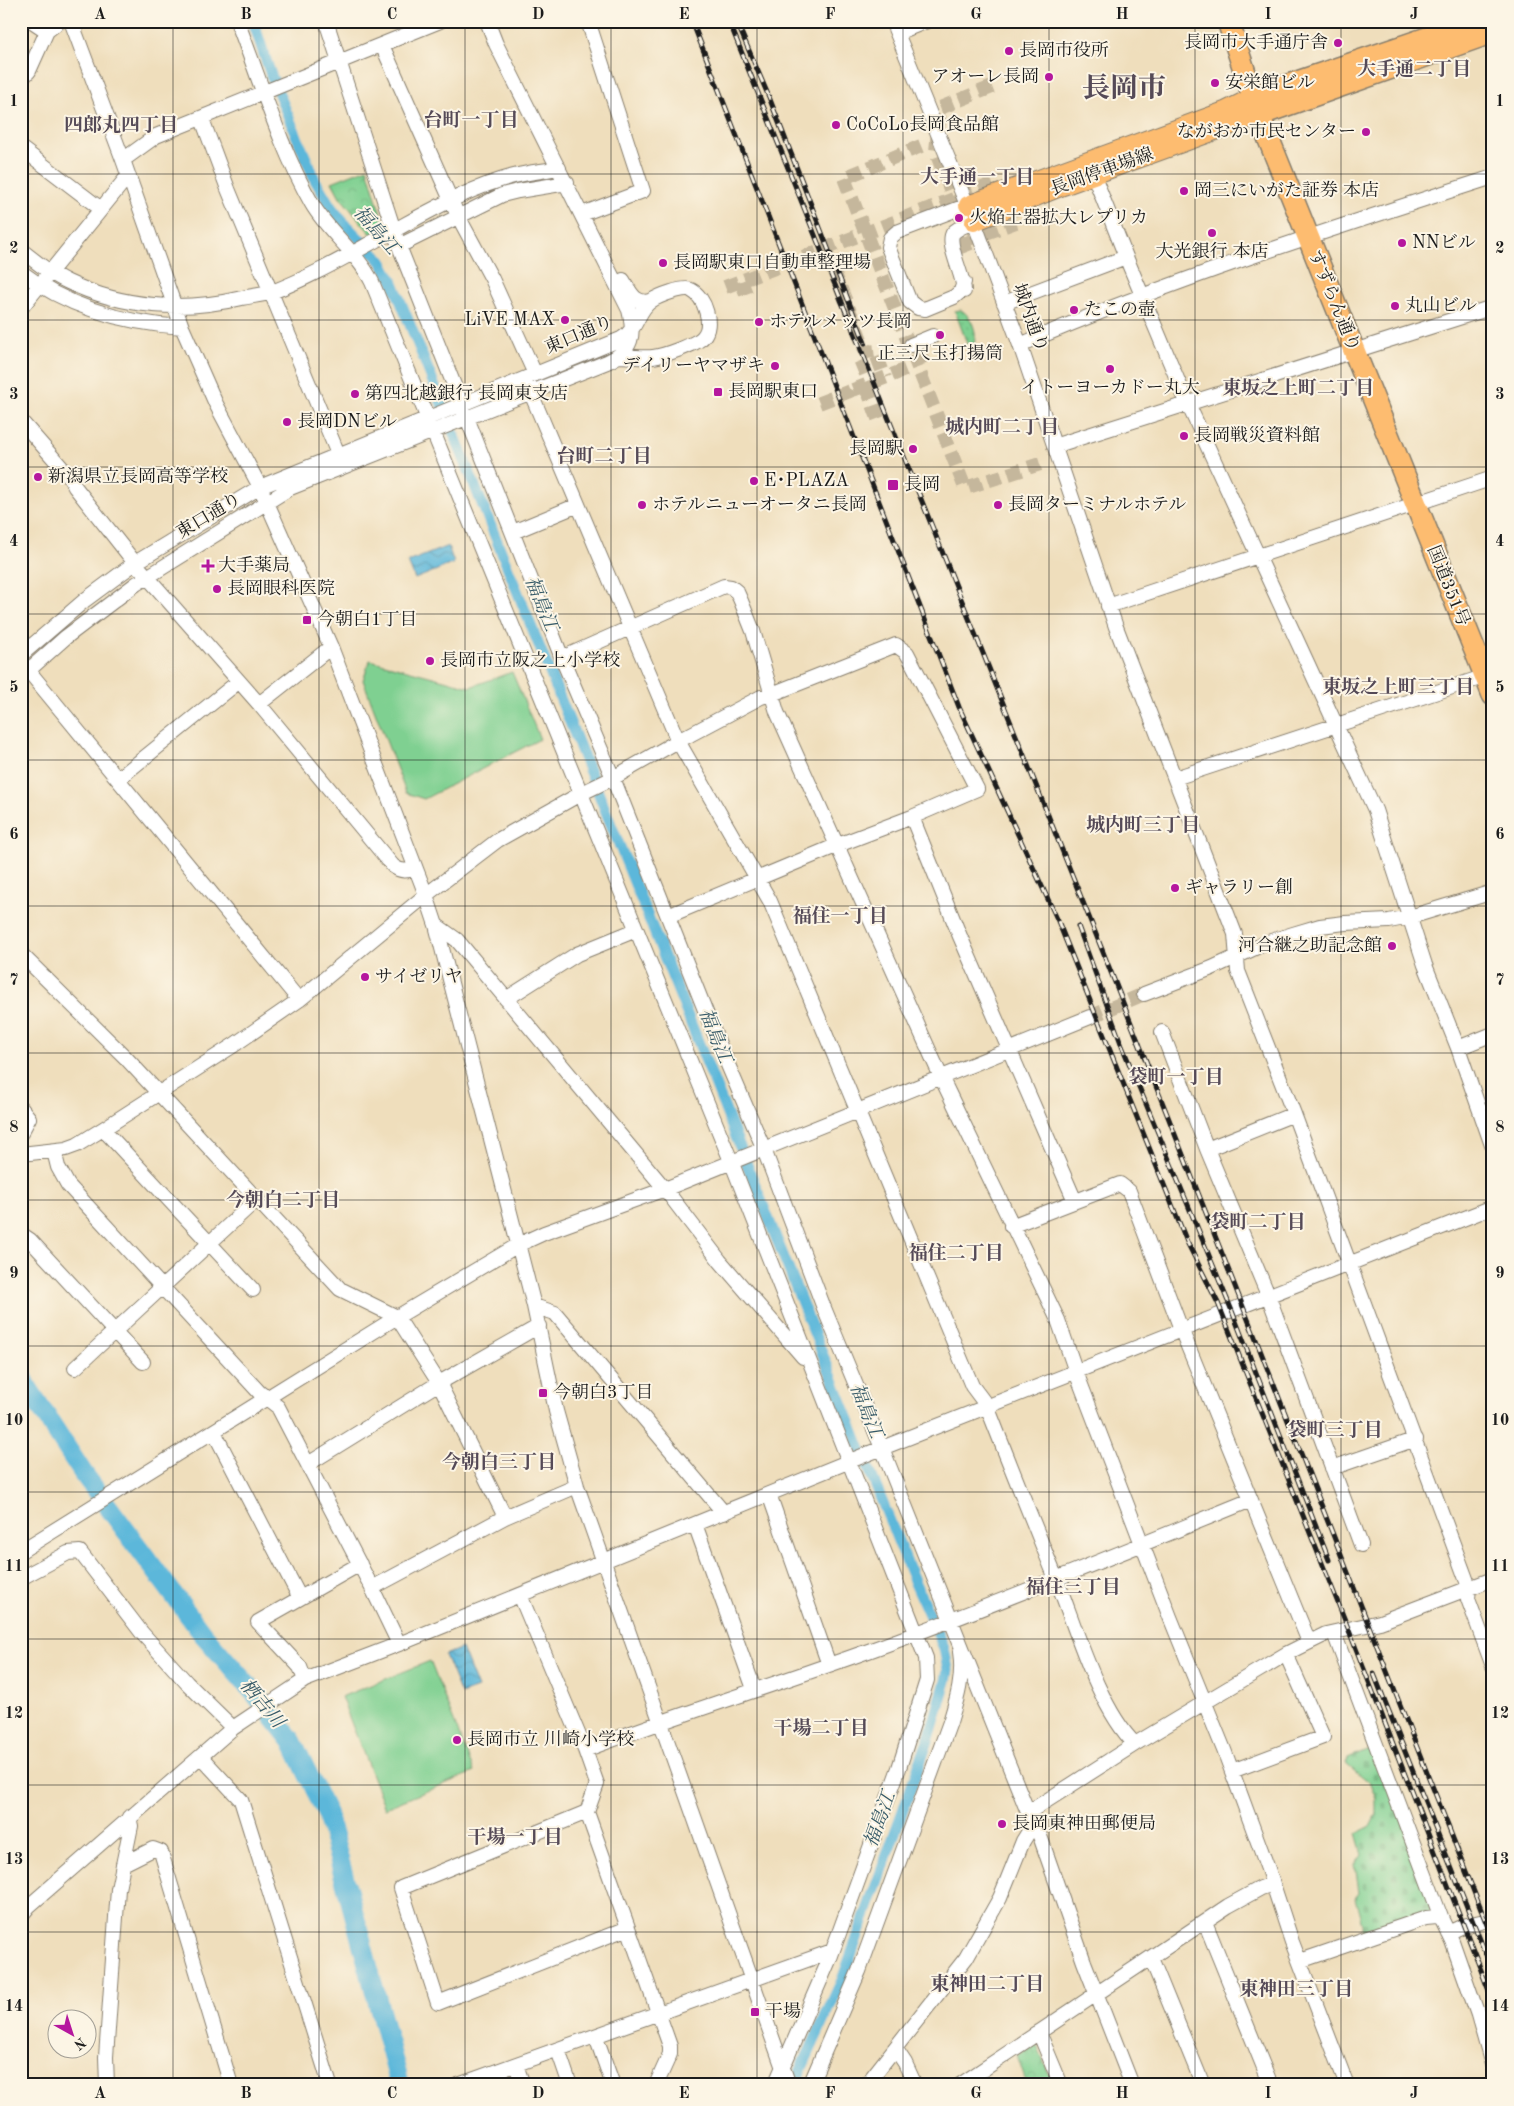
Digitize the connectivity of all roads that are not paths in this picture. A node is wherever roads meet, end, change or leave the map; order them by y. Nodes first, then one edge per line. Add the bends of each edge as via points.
1 (32, 21) edge
2 (60, 21) edge
3 (70, 21) edge
4 (236, 21) edge
5 (326, 21) edge
6 (440, 21) edge
7 (486, 21) edge
8 (588, 21) edge
9 (928, 21) edge
10 (1228, 21) edge
11 (894, 27) edge
12 (47, 31) junction
13 (1487, 31) edge
14 (382, 45) junction
15 (339, 61) junction
16 (21, 79) edge
17 (264, 93) junction
18 (1256, 106) junction
19 (202, 119) junction
20 (21, 148) edge
21 (123, 160) junction
22 (559, 168) junction
23 (128, 176) junction
24 (1094, 176) junction
25 (1493, 177) edge
26 (567, 183) junction
27 (451, 201) junction
28 (968, 205) junction
29 (101, 210) junction
30 (582, 214) junction
31 (458, 216) junction
32 (974, 222) junction
33 (388, 233) junction
34 (1308, 236) junction
35 (399, 246) junction
36 (21, 250) edge
37 (354, 252) junction
38 (1126, 257) junction
39 (609, 269) junction
40 (21, 272) edge
41 (50, 272) junction
42 (39, 286) junction
43 (270, 292) junction
44 (1142, 296) junction
45 (651, 301) junction
46 (1004, 303) junction
47 (175, 306) junction
48 (1493, 307) edge
49 (21, 308) edge
50 (182, 327) junction
51 (633, 330) junction
52 (931, 340) dead end
53 (911, 345) tunnel mouth
54 (1020, 345) junction
55 (1354, 351) junction
56 (618, 356) junction
57 (530, 377) junction
58 (530, 393) junction
59 (1189, 404) junction
60 (462, 412) junction
61 (21, 421) edge
62 (433, 424) junction
63 (1054, 446) junction
64 (338, 454) junction
65 (1493, 478) edge
66 (260, 487) junction
67 (267, 503) junction
68 (578, 504) junction
69 (1416, 504) junction
70 (514, 532) junction
71 (1258, 556) junction
72 (136, 563) junction
73 (148, 575) junction
74 (1108, 606) junction
75 (630, 626) junction
76 (330, 647) junction
77 (21, 655) edge
78 (562, 658) junction
79 (24, 670) edge
80 (238, 682) junction
81 (1490, 682) edge
82 (772, 694) junction
83 (259, 704) junction
84 (1335, 724) junction
85 (678, 741) junction
86 (1175, 778) junction
87 (118, 779) junction
88 (609, 780) junction
89 (585, 791) junction
90 (912, 818) junction
91 (838, 845) junction
92 (416, 869) junction
93 (757, 878) junction
94 (1493, 892) edge
95 (426, 895) junction
96 (668, 916) junction
97 (1410, 917) junction
98 (436, 924) junction
99 (636, 930) junction
100 (21, 954) edge
101 (1236, 956) junction
102 (1144, 994) tunnel mouth
103 (506, 999) junction
104 (299, 1000) junction
105 (1090, 1018) tunnel mouth
106 (1162, 1032) dead end
107 (1493, 1034) edge
108 (1458, 1048) junction
109 (1010, 1050) junction
110 (941, 1077) junction
111 (159, 1094) junction
112 (21, 1108) edge
113 (857, 1110) junction
114 (1294, 1114) junction
115 (103, 1129) junction
116 (21, 1133) edge
117 (1493, 1148) edge
118 (760, 1149) junction
119 (1207, 1150) junction
120 (54, 1151) junction
121 (21, 1154) edge
122 (733, 1160) junction
123 (665, 1188) junction
124 (256, 1200) junction
125 (1075, 1201) junction
126 (1493, 1207) edge
127 (1011, 1226) junction
128 (21, 1234) edge
129 (210, 1243) junction
130 (518, 1245) junction
131 (1349, 1263) junction
132 (162, 1287) junction
133 (252, 1290) dead end
134 (1268, 1295) junction
135 (534, 1306) junction
136 (397, 1317) junction
137 (539, 1326) junction
138 (1181, 1330) junction
139 (114, 1332) junction
140 (143, 1362) dead end
141 (75, 1368) dead end
142 (813, 1369) junction
143 (1076, 1372) junction
144 (439, 1383) junction
145 (267, 1398) junction
146 (987, 1406) junction
147 (214, 1432) junction
148 (1416, 1439) junction
149 (880, 1449) junction
150 (854, 1460) junction
151 (308, 1464) junction
152 (1332, 1468) junction
153 (577, 1486) junction
154 (769, 1494) junction
155 (1251, 1500) junction
156 (724, 1512) junction
157 (504, 1517) junction
158 (695, 1524) junction
159 (1143, 1544) junction
160 (1361, 1545) dead end
161 (21, 1551) edge
162 (604, 1561) junction
163 (360, 1564) junction
164 (21, 1578) edge
165 (1493, 1579) edge
166 (1056, 1580) junction
167 (1469, 1587) junction
168 (372, 1588) junction
169 (520, 1595) junction
170 (300, 1598) junction
171 (948, 1621) junction
172 (921, 1632) junction
173 (1334, 1633) junction
174 (958, 1634) junction
175 (1309, 1642) junction
176 (399, 1644) junction
177 (1286, 1654) junction
178 (829, 1665) junction
179 (1493, 1666) edge
180 (301, 1682) junction
181 (754, 1690) junction
182 (1204, 1701) junction
183 (660, 1722) junction
184 (236, 1726) junction
185 (1135, 1744) junction
186 (586, 1750) junction
187 (201, 1757) junction
188 (1232, 1771) junction
189 (587, 1812) junction
190 (129, 1817) junction
191 (1031, 1818) junction
192 (123, 1864) junction
193 (1273, 1884) junction
194 (21, 1916) edge
195 (1493, 1919) edge
196 (1442, 1920) junction
197 (1205, 1922) junction
198 (628, 1928) junction
199 (1448, 1933) junction
200 (832, 1951) junction
201 (1151, 1958) junction
202 (1300, 1961) junction
203 (753, 1980) junction
204 (1096, 1993) junction
205 (659, 2014) junction
206 (1039, 2032) junction
207 (596, 2036) junction
208 (895, 2048) junction
209 (558, 2050) junction
210 (516, 2065) junction
211 (1493, 2068) edge
212 (785, 2074) edge
213 (108, 2085) edge
214 (231, 2085) edge
215 (330, 2085) edge
216 (458, 2085) edge
217 (523, 2085) edge
218 (570, 2085) edge
219 (613, 2085) edge
220 (656, 2085) edge
221 (775, 2085) edge
222 (810, 2085) edge
223 (866, 2085) edge
224 (915, 2085) edge
225 (960, 2085) edge
226 (1061, 2085) edge
227 (1132, 2085) edge
228 (1203, 2085) edge
229 (1272, 2085) edge
230 (1347, 2085) edge

1 - 12 street
2 - 12 street
3 - 21 street
4 - 17 street
5 - 15 street
6 - 14 street
7 - 22 street
8 - 30 street via 643,191
9 - 11 street
10 - 18 highway, すずらん通り
11 - 28 street, 城内通り
12 - 16 street via 29,71
13 - 18 highway
14 - 15 street
14 - 27 street
15 - 17 street
15 - 33 street
17 - 19 street
17 - 37 street via 306,194 336,236
18 - 24 main road, 長岡停車場線
18 - 28 main road, 長岡停車場線 via 1225,111
18 - 34 highway, すずらん通り
19 - 21 street via 156,136
19 - 43 street
20 - 29 street
21 - 23 street
22 - 26 street
22 - 27 street via 514,176
23 - 29 street
23 - 47 street
24 - 32 main road, 長岡停車場線
24 - 38 street
25 - 34 street
26 - 30 street
26 - 31 street via 518,190
27 - 31 street
27 - 33 street
28 - 32 street, 城内通り
28 - 32 street via 897,232 890,238 888,247 910,302 918,308 925,309 954,297 960,291 964,282 951,242 952,235
29 - 41 street
30 - 39 street
31 - 35 street
31 - 57 street via 492,279
32 - 46 street, 城内通り
33 - 35 street
33 - 37 street
34 - 44 street
34 - 55 highway, すずらん通り
35 - 60 street
36 - 41 street
37 - 43 street
37 - 62 street via 372,282
38 - 44 street
38 - 46 street
39 - 45 street via 620,277 637,300
39 - 51 street via 629,310
40 - 42 street
41 - 42 street
41 - 47 street via 84,290 119,300
42 - 49 street
42 - 50 street via 88,310 121,319
43 - 47 street via 196,307
43 - 64 street
44 - 54 street
44 - 59 street
45 - 51 street
45 - 56 street via 684,288 691,290 700,298 709,320 704,336 653,357
46 - 54 street, 城内通り
47 - 50 street
48 - 55 street
50 - 66 street via 216,404
51 - 56 street
51 - 57 street, 東口通り via 613,343
52 - 53 street
54 - 63 street, 城内通り
55 - 59 street
55 - 69 highway, すずらん通り
56 - 58 street, 東口通り
57 - 58 street
57 - 60 street, 東口通り
58 - 60 street, 東口通り
58 - 68 street
59 - 63 street
59 - 71 street
60 - 62 street
60 - 70 street
61 - 72 street via 70,477
62 - 64 street, 東口通り
62 - 67 street, 東口通り via 290,488
62 - 89 street
63 - 74 street, 城内通り
64 - 66 street, 東口通り
65 - 69 street
66 - 67 street
66 - 72 street, 東口通り
67 - 73 street, 東口通り
67 - 76 street
68 - 70 street
68 - 75 street
69 - 71 street
69 - 81 highway, 国道351号
70 - 78 street
71 - 74 street
71 - 84 street
72 - 73 street
72 - 77 street, 東口通り via 85,600
73 - 79 street, 東口通り
73 - 80 street
74 - 86 street, 城内通り
75 - 78 street
75 - 82 street via 724,586 731,587 744,608
75 - 85 street
76 - 83 street
76 - 92 street
78 - 88 street
79 - 87 street
80 - 83 street
80 - 87 street
81 - 84 street
82 - 85 street
82 - 90 street via 896,645 907,653 978,790
82 - 91 street via 777,712
83 - 92 street via 393,866 405,871
84 - 86 street
84 - 97 street via 1375,810
85 - 88 street
85 - 93 street
86 - 101 street, 城内通り via 1234,934
87 - 104 street
88 - 89 street
88 - 96 street
89 - 95 street via 498,840
89 - 99 street via 611,871
90 - 91 street
90 - 109 street
91 - 93 street
91 - 110 street
92 - 95 street
93 - 96 street
93 - 113 street via 770,900
94 - 97 street
95 - 98 street
95 - 104 street
96 - 118 street
97 - 101 street via 1320,926
97 - 108 street
98 - 103 street via 457,940
98 - 130 street
99 - 103 street via 577,954
99 - 122 street
100 - 111 street
101 - 102 street
101 - 114 street, 城内通り via 1238,971
103 - 123 street
104 - 111 street
105 - 109 street
106 - 119 street
107 - 108 street
108 - 117 street
109 - 110 street
109 - 125 street
110 - 113 street
110 - 127 street
111 - 115 street
111 - 124 street
112 - 116 street via 29,1118
113 - 118 street
113 - 146 street via 972,1386
114 - 119 street
114 - 131 street, 城内通り
115 - 120 street via 77,1145
115 - 129 street
118 - 122 street
118 - 149 street
119 - 134 street
120 - 121 street
120 - 132 street via 68,1185
122 - 123 street
122 - 142 street
123 - 130 street
123 - 142 street via 720,1261
124 - 129 street
124 - 136 street via 340,1289
125 - 127 street
125 - 138 street via 1120,1184 1128,1191
126 - 131 street
127 - 143 street via 1058,1320
128 - 139 street
129 - 132 street
129 - 133 street
130 - 135 street
130 - 136 street
131 - 134 street
131 - 148 street, 城内通り
132 - 139 street
132 - 145 street
134 - 138 street
134 - 152 street
135 - 137 street
135 - 156 street via 555,1313
136 - 144 street
136 - 145 street
137 - 144 street
137 - 153 street via 556,1411
138 - 143 street
138 - 155 street
139 - 140 street
139 - 141 street
142 - 150 street
143 - 146 street
143 - 159 street
144 - 151 street
144 - 157 street
145 - 147 street
145 - 151 street via 278,1407
146 - 149 street
146 - 166 street
147 - 161 street
147 - 170 street
148 - 152 street
148 - 167 street, 城内通り
149 - 150 street
149 - 171 street
150 - 154 street
150 - 172 street
151 - 163 street
152 - 160 street
153 - 157 street
153 - 162 street
154 - 156 street
154 - 178 street
155 - 159 street
155 - 175 street
156 - 158 street
157 - 168 street
158 - 162 street
158 - 181 street
159 - 166 street
159 - 182 street
162 - 169 street
162 - 183 street
163 - 168 street
163 - 170 street
164 - 184 street via 68,1553 80,1552 142,1633 187,1684
165 - 167 street
166 - 171 street
166 - 185 street via 1114,1719
167 - 173 street via 1380,1622
167 - 179 street, 城内通り via 1468,1599
168 - 176 street
169 - 176 street
169 - 186 street
170 - 180 street via 258,1622 300,1667
171 - 172 street
171 - 174 street
172 - 178 street
172 - 200 street via 927,1680
173 - 175 street
173 - 196 street
174 - 191 street
174 - 222 street via 961,1672 950,1722 859,1971
175 - 177 street
176 - 180 street
177 - 182 street
177 - 188 street via 1324,1737
178 - 181 street
180 - 184 street
181 - 183 street
182 - 185 street
182 - 188 street
183 - 186 street
183 - 203 street
184 - 187 street
185 - 191 street
186 - 189 street via 597,1784
187 - 190 street
187 - 215 street via 241,1800
188 - 193 street
189 - 198 street
189 - 198 street via 401,1888 438,2003
190 - 192 street via 131,1826
190 - 194 street
191 - 204 street
191 - 208 street via 1000,1898 984,1929 966,1958
192 - 213 street via 118,1889 106,2057
192 - 214 street via 153,1849 161,1852
193 - 197 street via 1241,1898
193 - 202 street
195 - 199 street
196 - 199 street
196 - 202 street via 1426,1918
197 - 201 street
197 - 229 street
198 - 205 street
199 - 211 street via 1478,2015
200 - 203 street
200 - 212 street
201 - 204 street
201 - 228 street
202 - 230 street
203 - 205 street
203 - 212 street
204 - 206 street
204 - 227 street
205 - 207 street
205 - 220 street via 670,2054
206 - 225 street
206 - 226 street
207 - 209 street
207 - 219 street
208 - 223 street
208 - 224 street
209 - 210 street
209 - 218 street
210 - 216 street
210 - 217 street
212 - 221 street

